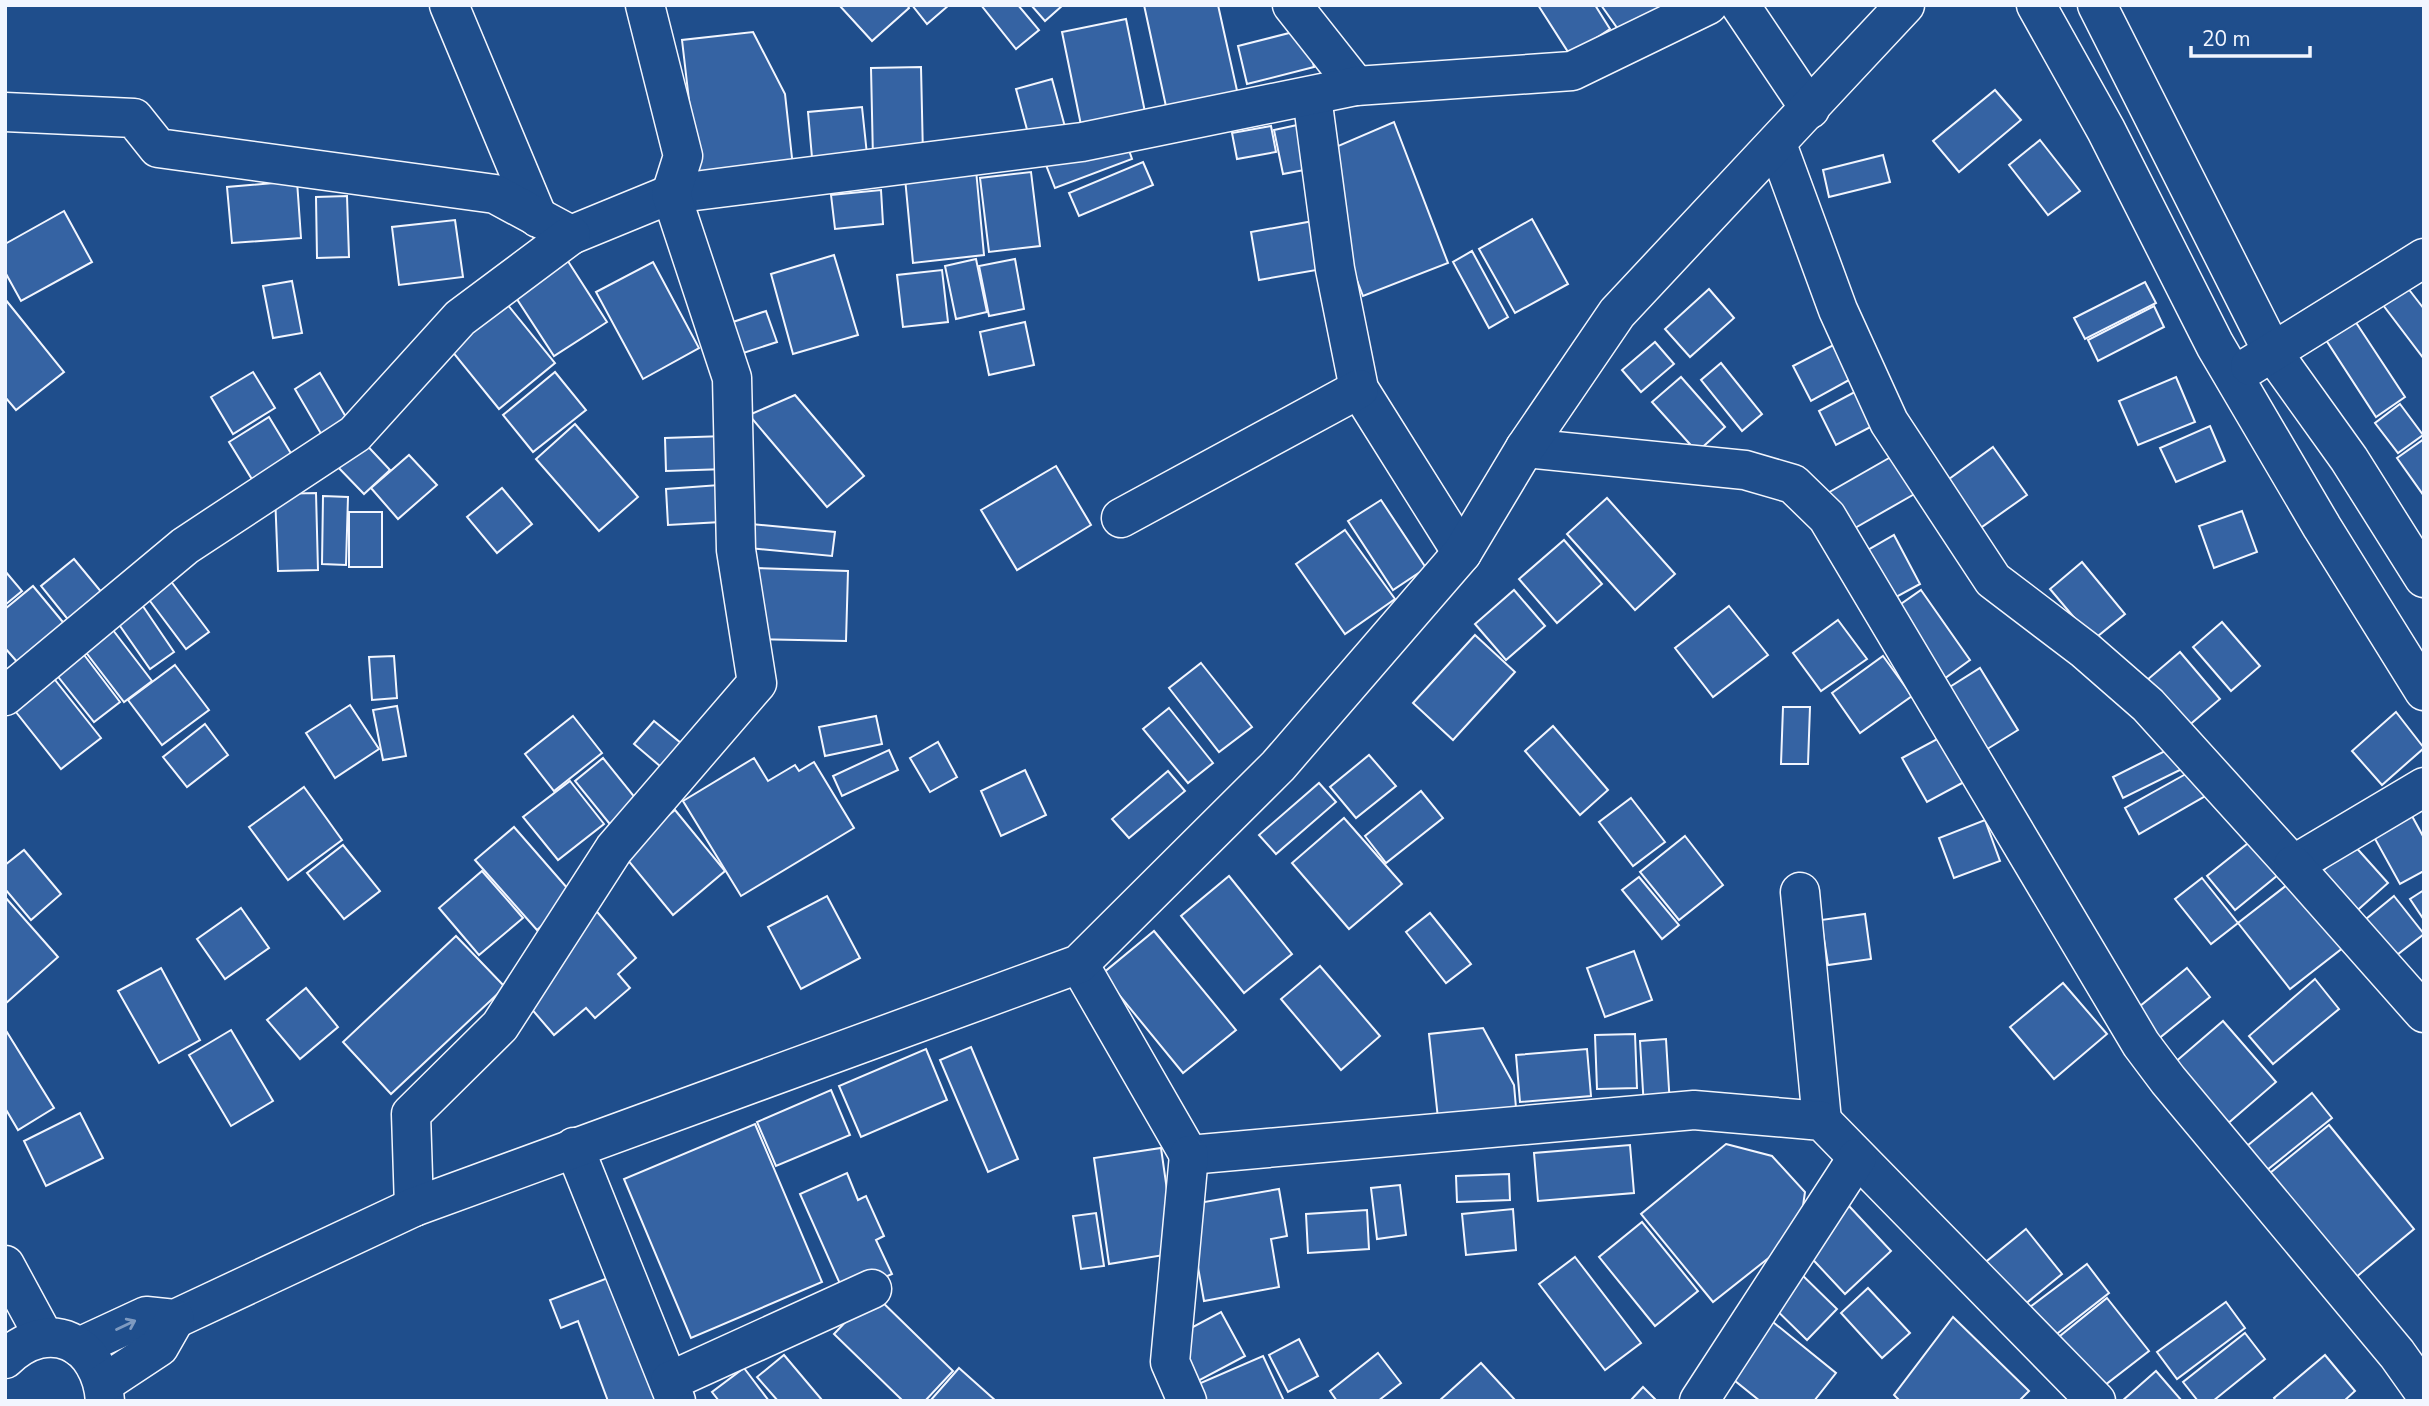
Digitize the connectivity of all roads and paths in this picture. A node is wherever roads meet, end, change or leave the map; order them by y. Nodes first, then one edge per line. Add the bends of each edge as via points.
1 (449, 5) edge
2 (645, 5) edge
3 (1292, 5) edge
4 (1708, 5) edge
5 (1740, 5) edge
6 (1905, 5) edge
7 (2036, 5) edge
8 (2097, 5) edge
9 (1356, 86) junction
10 (1312, 97) junction
11 (1810, 109) junction
12 (5, 112) edge
13 (1777, 144) junction
14 (671, 194) junction
15 (555, 227) junction
16 (2424, 258) edge
17 (2273, 353) junction
18 (2233, 375) junction
19 (1359, 389) junction
20 (1525, 448) junction
21 (1121, 518) dead end
22 (1462, 553) junction
23 (2424, 578) edge
24 (2423, 690) edge
25 (5, 696) edge
26 (2424, 787) edge
27 (2293, 865) junction
28 (1800, 892) dead end
29 (1079, 964) junction
30 (2424, 1013) edge
31 (1822, 1121) junction
32 (574, 1147) junction
33 (1189, 1155) junction
34 (1857, 1158) junction
35 (414, 1207) junction
36 (5, 1265) edge
37 (873, 1289) dead end
38 (176, 1319) junction
39 (62, 1342) junction
40 (5, 1359) edge
41 (673, 1391) edge
42 (104, 1392) edge
43 (2424, 1392) edge
44 (1187, 1401) edge
45 (1699, 1401) edge
46 (2096, 1401) edge

1 - 15 street
2 - 14 street via 683,156
3 - 9 street
4 - 9 street via 1572,71
5 - 11 street
6 - 11 street
7 - 18 street
8 - 17 street
9 - 10 street
10 - 14 street via 1082,142
10 - 19 street via 1335,270
11 - 13 street
12 - 15 street via 134,118 158,148 495,194
13 - 20 street via 1616,313
13 - 27 street via 1838,310 1889,422 1993,580 2148,705
14 - 15 street
14 - 35 street via 732,378 736,550 757,683 614,849 499,1027 411,1114
15 - 25 street via 460,318 355,434 185,546
16 - 17 street
17 - 18 street
17 - 23 street via 2349,459
18 - 24 street
19 - 21 street
19 - 22 street
20 - 22 street
20 - 43 street via 1745,470 1793,484 1827,517 2141,1044
22 - 29 street via 1278,766
26 - 27 street
27 - 30 street
28 - 31 street
29 - 32 street
29 - 33 street
31 - 33 street via 1694,1110
31 - 34 street
32 - 35 street
32 - 41 street
33 - 44 street via 1170,1362
34 - 45 street
34 - 46 street
35 - 38 street
36 - 39 street
37 - 41 street
39 -> 38 street via 146,1316
38 - 42 street via 159,1347
39 - 40 street via 17,1348
39 - 42 street via 92,1358

